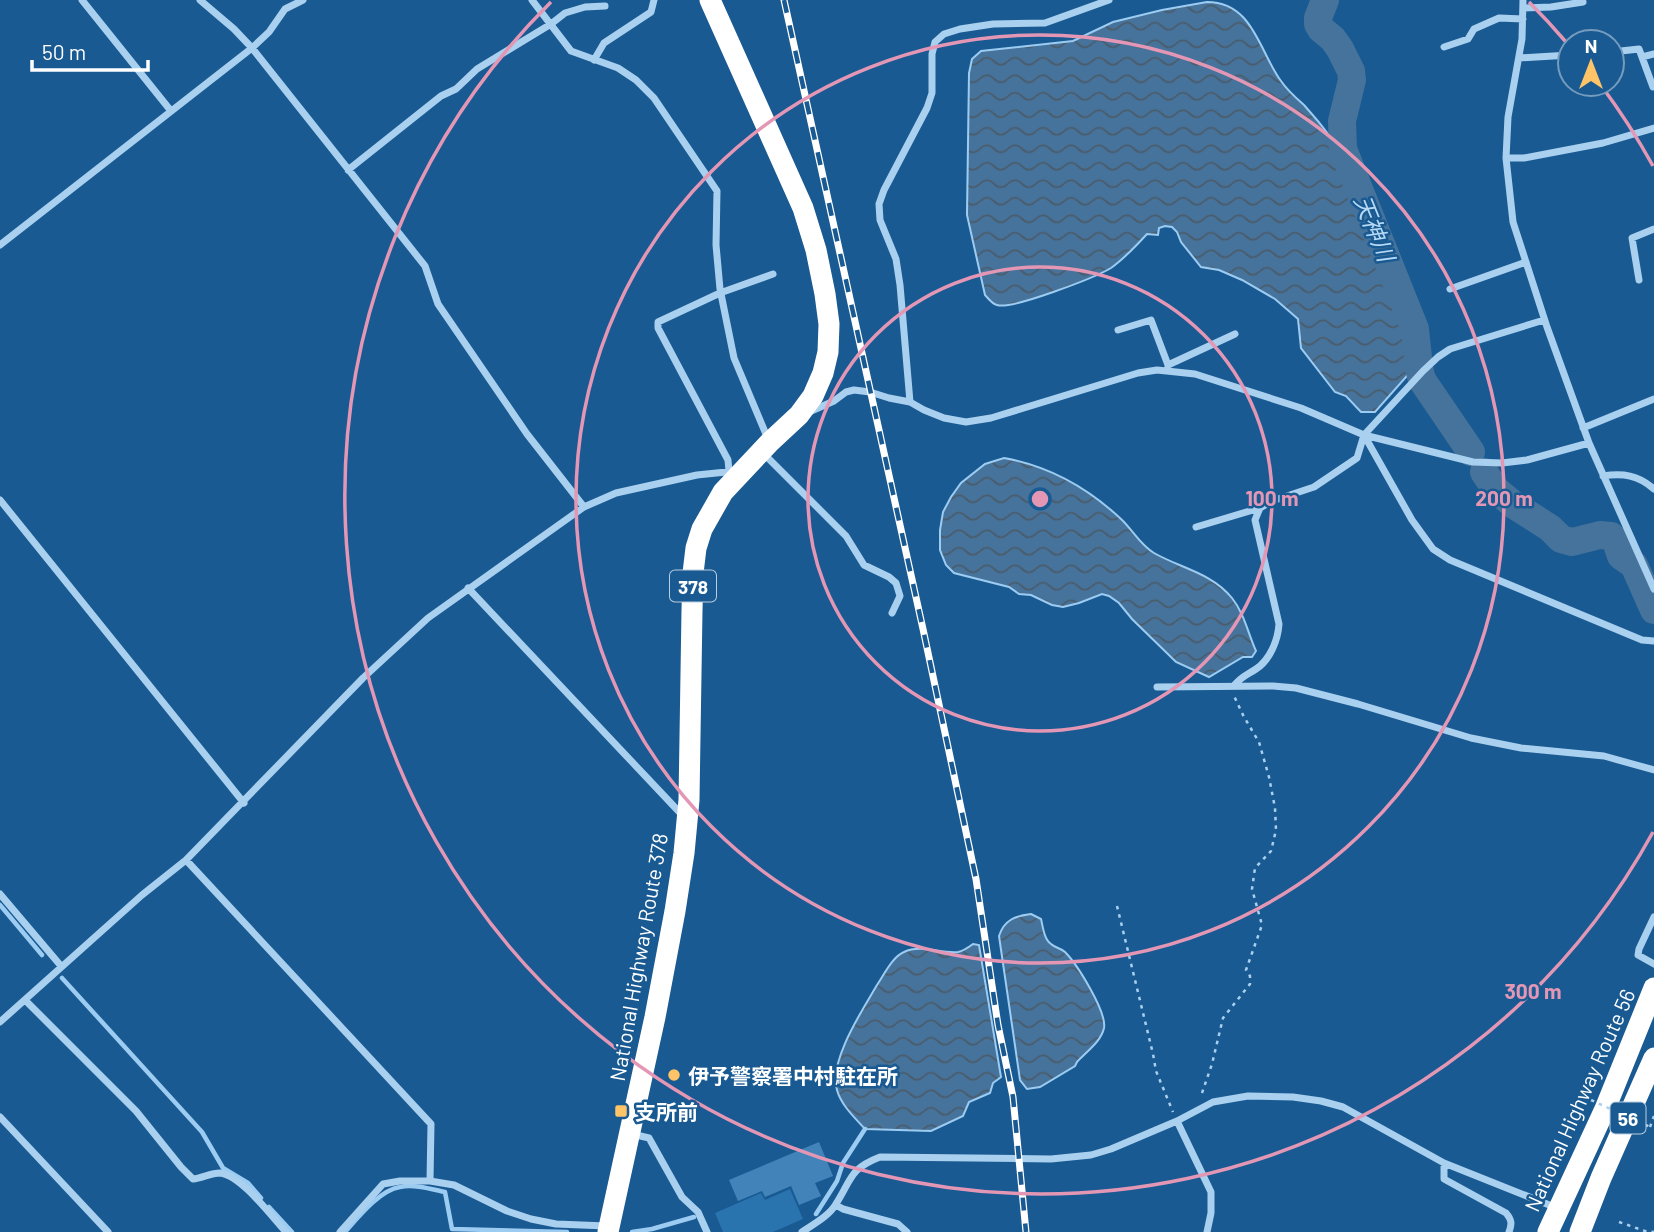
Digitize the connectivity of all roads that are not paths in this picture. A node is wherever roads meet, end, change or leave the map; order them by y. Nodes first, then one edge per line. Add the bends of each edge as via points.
1 (82, 0) edge
2 (201, 0) edge
3 (303, 0) edge
4 (532, 0) edge
5 (654, 0) edge
6 (710, 0) edge
7 (1109, 0) edge
8 (1583, 2) dead end
9 (1523, 4) edge
10 (605, 6) dead end
11 (1523, 19) junction
12 (551, 24) junction
13 (1444, 47) dead end
14 (252, 48) junction
15 (1626, 50) edge
16 (1654, 54) edge
17 (1556, 56) edge
18 (1642, 57) junction
19 (1520, 58) junction
20 (594, 60) junction
21 (1653, 88) edge
22 (171, 111) junction
23 (1654, 128) edge
24 (1506, 158) junction
25 (348, 170) junction
26 (1654, 229) edge
27 (0, 245) edge
28 (1526, 262) junction
29 (773, 274) dead end
30 (1639, 280) dead end
31 (1450, 289) dead end
32 (720, 293) junction
33 (1544, 320) junction
34 (1118, 330) dead end
35 (1235, 334) dead end
36 (1168, 368) junction
37 (1654, 399) edge
38 (910, 402) junction
39 (799, 415) junction
40 (1583, 428) junction
41 (1364, 435) junction
42 (1589, 443) junction
43 (766, 447) junction
44 (736, 471) junction
45 (1603, 476) junction
46 (1654, 489) edge
47 (0, 500) edge
48 (584, 507) junction
49 (1260, 508) junction
50 (1196, 527) dead end
51 (468, 588) junction
52 (1654, 589) edge
53 (892, 613) dead end
54 (1654, 641) edge
55 (1234, 686) junction
56 (1157, 687) dead end
57 (1654, 770) edge
58 (244, 803) junction
59 (687, 820) junction
60 (186, 860) junction
61 (0, 894) edge
62 (1654, 917) edge
63 (1654, 964) edge
64 (61, 966) junction
65 (1654, 988) edge
66 (24, 1000) junction
67 (0, 1022) edge
68 (1654, 1058) edge
69 (0, 1117) edge
70 (1177, 1121) junction
71 (630, 1133) junction
72 (1444, 1163) junction
73 (430, 1181) junction
74 (836, 1205) junction
75 (1567, 1226) edge
76 (608, 1229) edge
77 (108, 1232) edge
78 (286, 1232) edge
79 (340, 1232) edge
80 (707, 1232) edge
81 (803, 1232) edge
82 (907, 1232) edge
83 (1207, 1232) edge
84 (1509, 1232) edge

1 - 22 street
2 - 14 street
3 - 14 street via 285,9
4 - 12 street
5 - 20 street via 651,12 604,43
6 - 39 highway, National Highway Route 378 / 378 via 803,208 816,250 829,324 828,352 813,396
7 - 38 street via 1045,23 960,29 935,42 928,108 879,204 900,285
8 - 9 street
9 - 11 street
10 - 12 street via 573,10
11 - 13 street via 1499,18 1475,29 1468,39
11 - 19 street
12 - 20 street via 571,51
12 - 25 street via 477,69
14 - 22 street
14 - 25 street
15 - 18 street via 1639,49
16 - 18 street
17 - 19 street
18 - 21 street
19 - 24 street via 1508,117
20 - 32 street via 618,68 654,98 717,191
22 - 27 street
23 - 24 street via 1603,143
24 - 28 street via 1513,222
25 - 48 street via 425,266 438,303 527,434
26 - 30 street via 1632,238
28 - 31 street
28 - 33 street
29 - 32 street
32 - 43 street via 734,358
32 - 44 street via 658,322 658,328
33 - 40 street
33 - 41 street via 1450,349 1421,373
34 - 36 street via 1151,320
35 - 36 street
36 - 38 street via 966,422 944,418
36 - 41 street via 1301,408
37 - 40 street
38 - 39 street via 854,390
39 - 43 highway, National Highway Route 378 / 378
40 - 42 street
41 - 42 street via 1472,463 1527,460
41 - 49 street via 1357,458 1314,487
41 - 54 street via 1433,549 1642,640
42 - 45 street
43 - 44 highway, National Highway Route 378 / 378
43 - 53 street via 846,536 864,565 897,583 900,596
44 - 48 street via 616,493
44 - 59 highway, National Highway Route 378 / 378 via 696,548
45 - 46 street via 1636,477
45 - 52 street
47 - 58 street
48 - 51 street
49 - 50 street
49 - 55 street via 1255,520 1278,638 1262,664
51 - 58 street via 400,642
51 - 59 street
55 - 56 street
55 - 57 street via 1296,688 1471,738 1604,756
58 - 60 street
59 - 71 highway, National Highway Route 378 / 378 via 676,911
60 - 64 street
60 - 73 street via 431,1124
61 - 64 street
62 - 63 street via 1638,955
64 - 66 street
65 - 75 highway, National Highway Route 56 / 56 via 1605,1109
66 - 67 street
66 - 78 street via 136,1111 193,1179 222,1173 231,1178
68 - 75 highway, 56 via 1601,1178
69 - 77 street
70 - 72 street via 1213,1102 1248,1096 1321,1101 1343,1107
70 - 74 street via 1111,1149 1071,1158 880,1157 856,1169
70 - 83 street via 1211,1192
71 - 76 highway, National Highway Route 378 / 378
71 - 80 street via 649,1138
72 - 75 street
72 - 84 street via 1444,1179 1506,1213 1511,1219
73 - 76 street via 454,1185 531,1219
73 - 79 street via 383,1184
74 - 81 street
74 - 82 street via 898,1224

